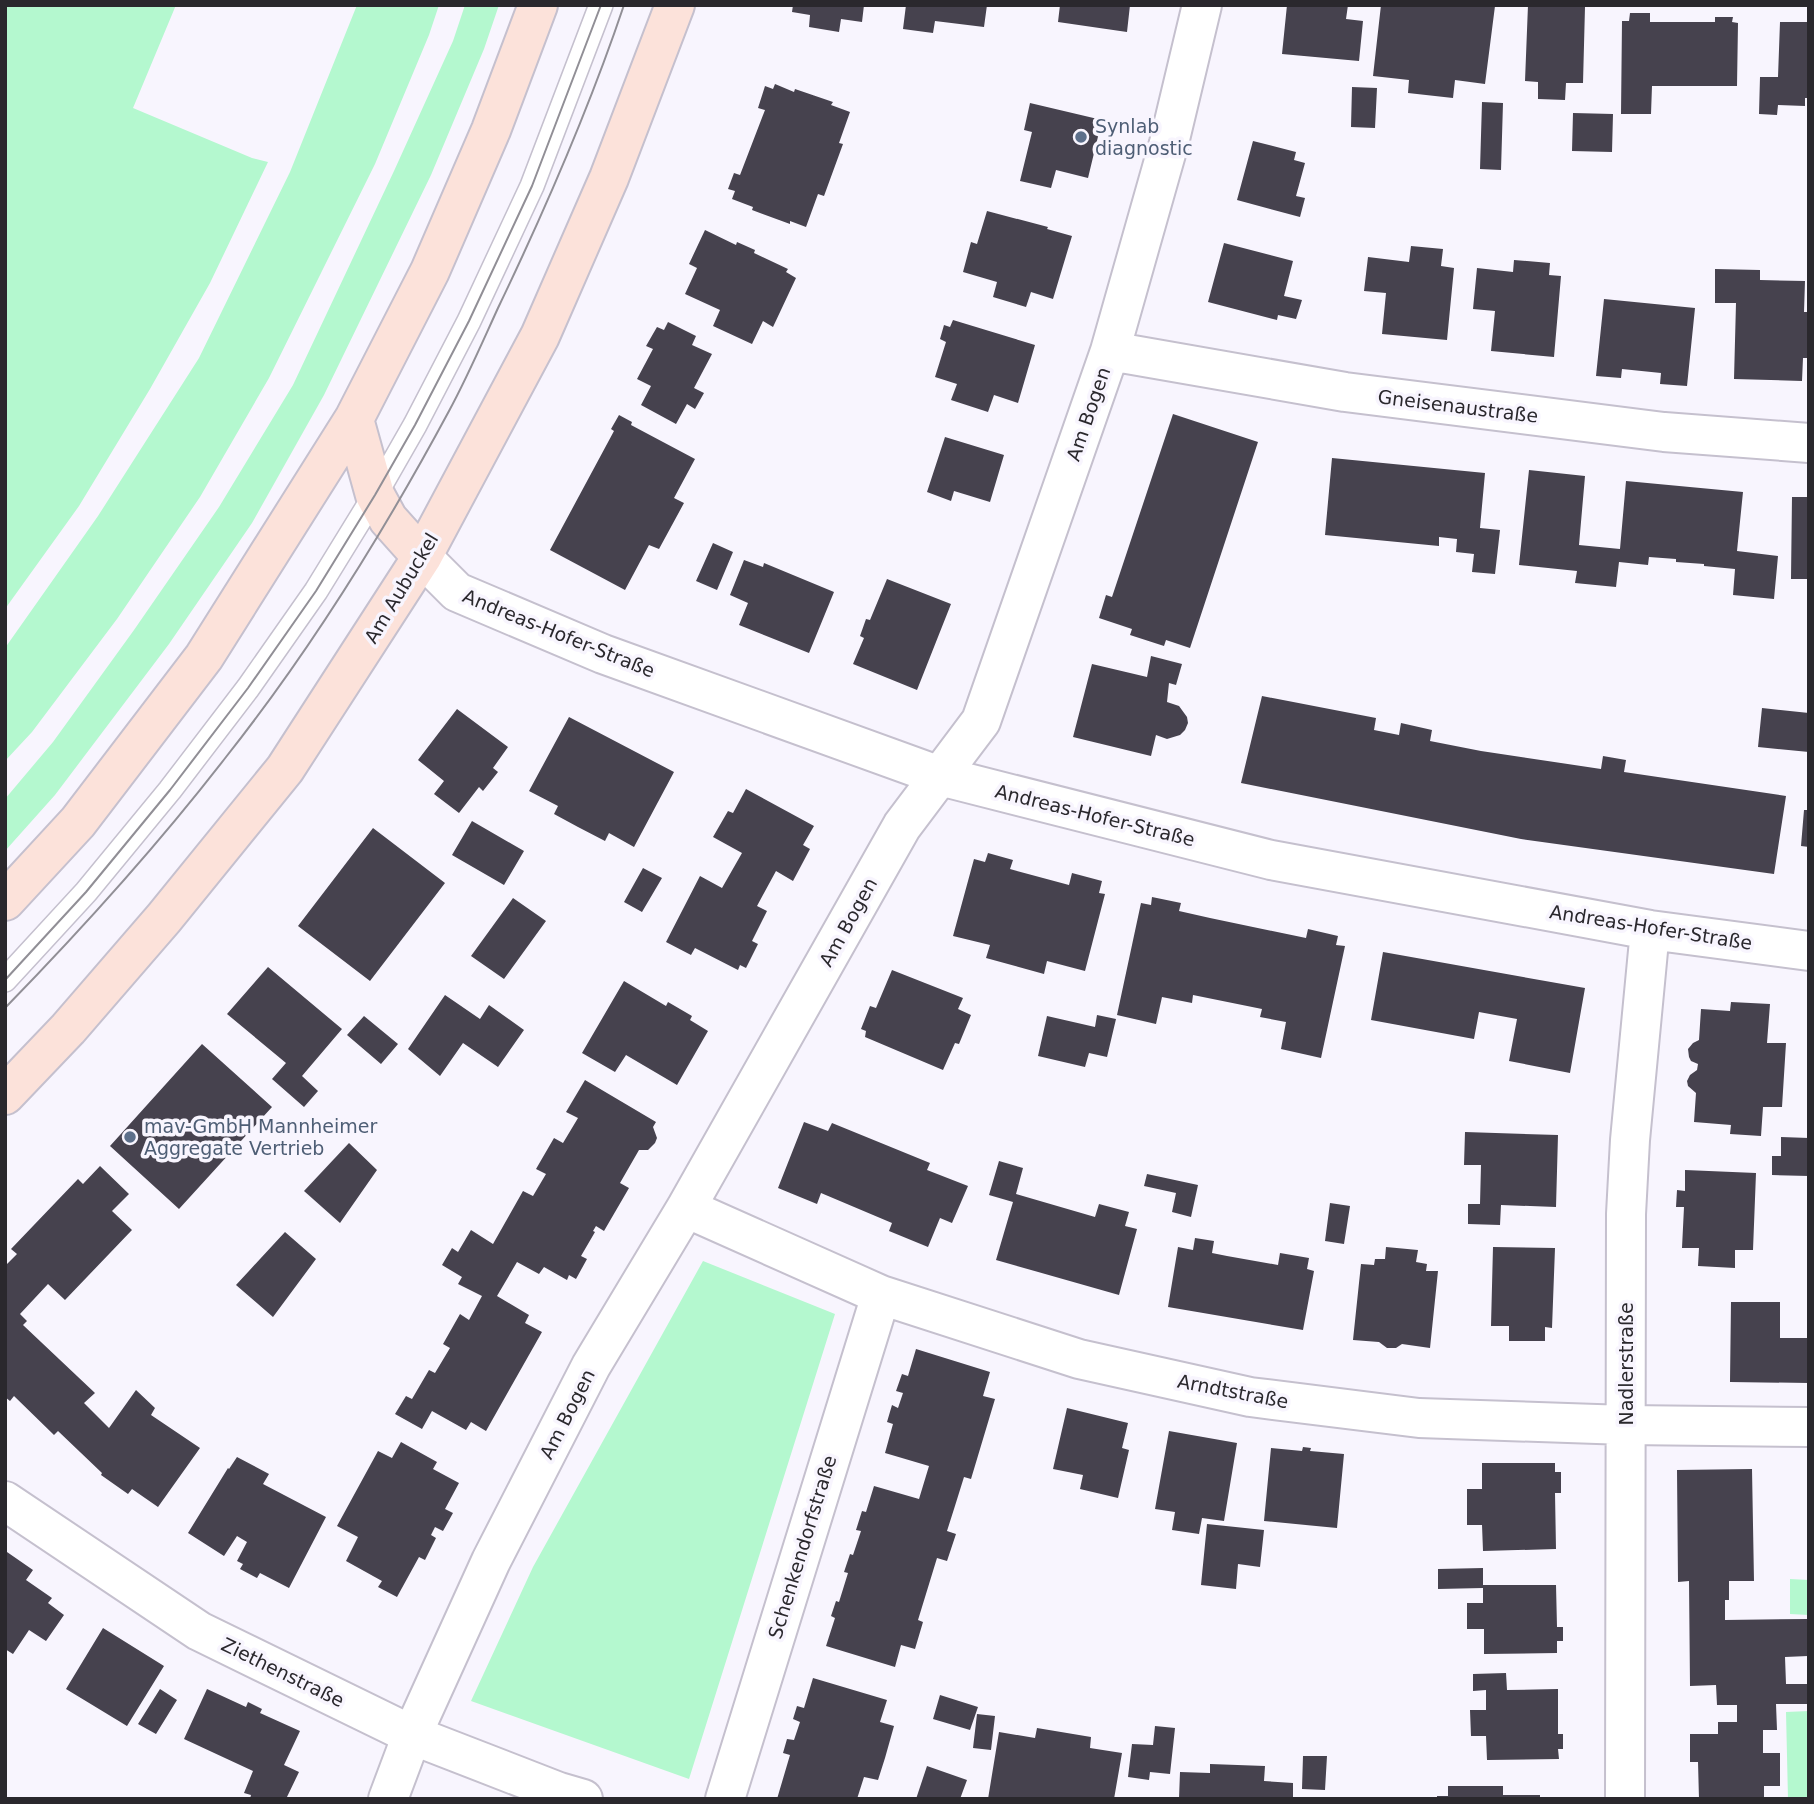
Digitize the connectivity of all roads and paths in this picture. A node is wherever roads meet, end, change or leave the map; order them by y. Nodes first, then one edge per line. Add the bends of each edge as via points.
1 (538, 5) edge
2 (601, 5) edge
3 (675, 5) edge
4 (1202, 5) edge
5 (1110, 351) junction
6 (354, 419) junction
7 (1809, 443) edge
8 (375, 495) junction
9 (422, 557) junction
10 (940, 776) junction
11 (5, 901) edge
12 (1650, 930) junction
13 (1809, 951) edge
14 (5, 980) edge
15 (5, 1095) edge
16 (686, 1208) junction
17 (881, 1295) junction
18 (1626, 1425) junction
19 (1809, 1427) edge
20 (5, 1501) edge
21 (412, 1735) junction
22 (388, 1799) edge
23 (583, 1799) edge
24 (724, 1799) edge
25 (1625, 1799) edge

1 - 6 main road via 430,271
2 - 8 lane via 520,210 463,332
3 - 9 main road, Am Aubuckel via 540,336
4 - 5 street, Am Bogen via 1169,143
5 - 7 street, Gneisenaustraße via 1345,392 1664,432
5 - 10 street, Am Bogen via 981,721
6 - 8 main road
6 - 11 main road via 204,657 78,822
8 - 9 main road via 388,519
8 - 14 lane via 316,591 178,780 86,892
9 - 10 street, Andreas-Hofer-Straße via 457,592 579,644
9 - 15 main road, Am Aubuckel via 285,769 164,918
10 - 12 street, Andreas-Hofer-Straße via 1271,860
10 - 16 street, Am Bogen via 902,826
12 - 13 street, Andreas-Hofer-Straße
12 - 18 street, Nadlerstraße via 1628,1164
16 - 17 street, Arndtstraße
16 - 21 street, Am Bogen via 591,1366 491,1561
17 - 18 street, Arndtstraße via 1079,1359 1250,1397 1419,1418
17 - 24 street, Schenkendorfstraße
18 - 19 street, Arndtstraße
18 - 25 street, Nadlerstraße
20 - 21 street, Ziethenstraße via 199,1631
21 - 22 street, Am Bogen
21 - 23 street, Ziethenstraße

